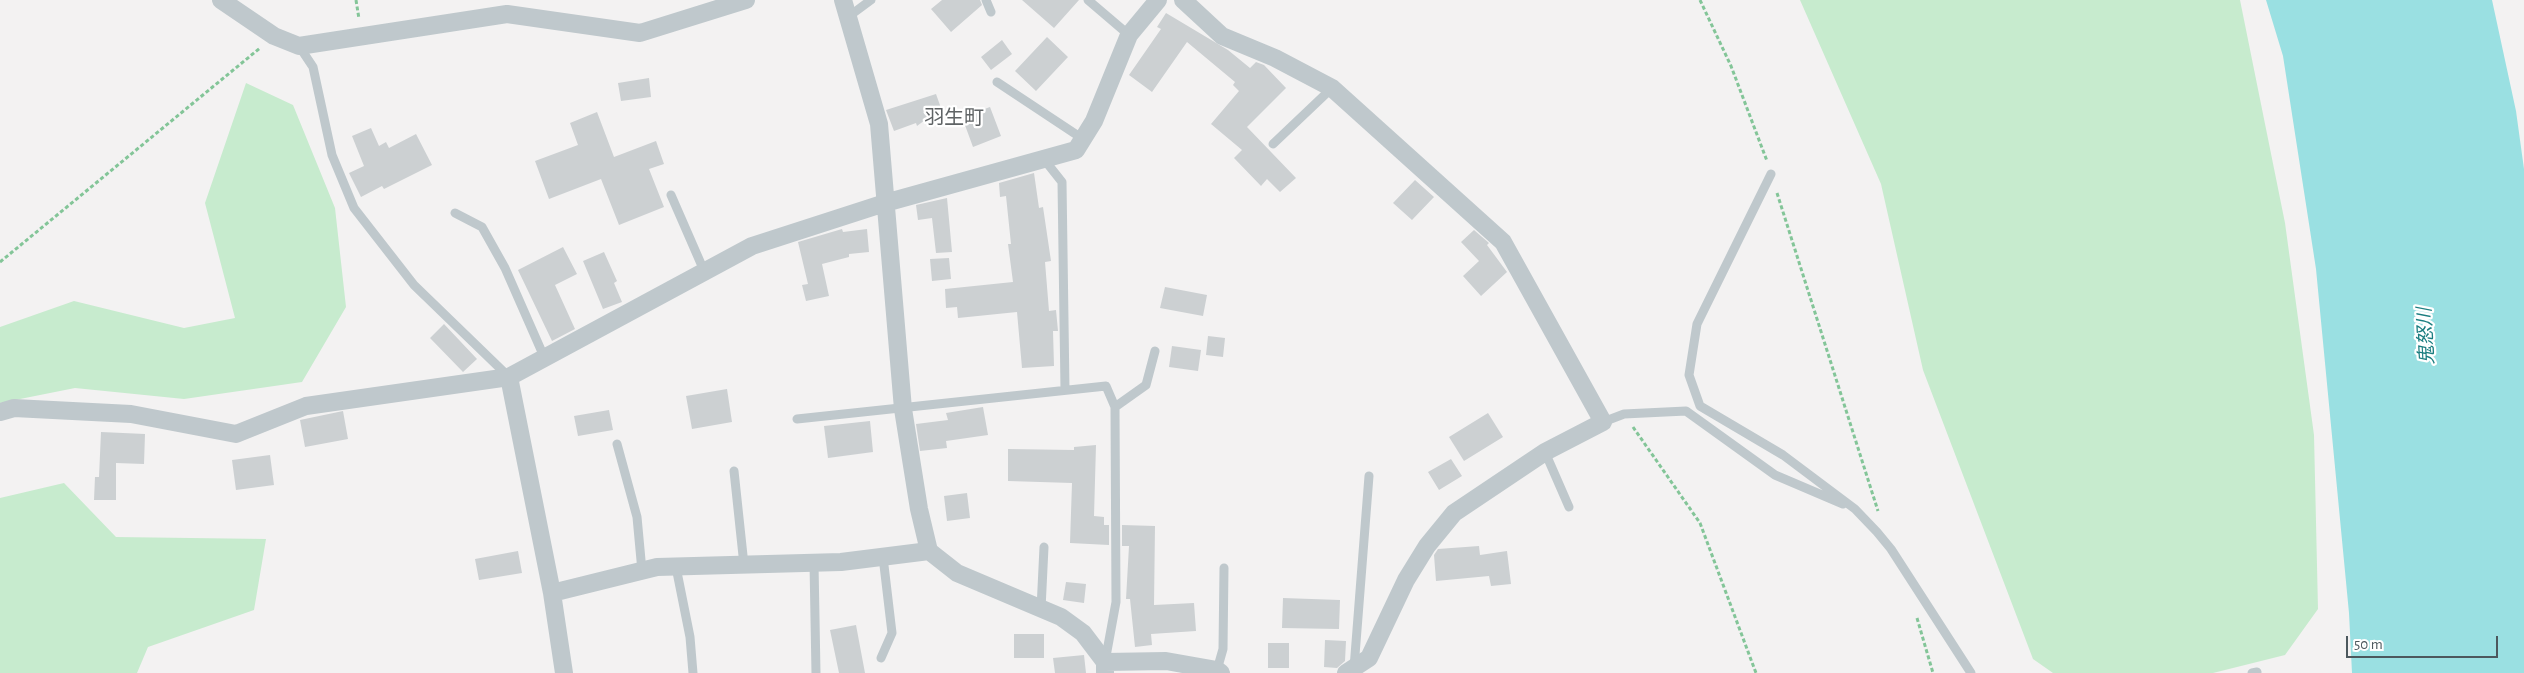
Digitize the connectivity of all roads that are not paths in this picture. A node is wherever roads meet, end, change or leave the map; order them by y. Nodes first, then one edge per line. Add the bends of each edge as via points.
1 (221, 0) edge
2 (746, 0) edge
3 (842, 0) edge
4 (871, 0) edge
5 (986, 0) edge
6 (1088, 0) edge
7 (1158, 0) edge
8 (1183, 0) edge
9 (991, 12) dead end
10 (848, 17) junction
11 (1129, 35) junction
12 (299, 46) junction
13 (997, 82) dead end
14 (1332, 88) junction
15 (1083, 139) junction
16 (1273, 144) dead end
17 (1043, 158) junction
18 (1771, 174) road end
19 (671, 195) dead end
20 (885, 203) junction
21 (455, 213) dead end
22 (705, 273) junction
23 (1156, 351) dead end
24 (545, 360) junction
25 (509, 377) junction
26 (1065, 390) junction
27 (1115, 407) junction
28 (904, 409) junction
29 (0, 412) edge
30 (797, 419) dead end
31 (1603, 422) junction
32 (617, 444) dead end
33 (1545, 452) junction
34 (734, 471) dead end
35 (1369, 476) dead end
36 (1569, 507) dead end
37 (1855, 509) junction
38 (1044, 546) dead end
39 (929, 551) junction
40 (884, 557) junction
41 (814, 563) junction
42 (744, 565) junction
43 (676, 567) junction
44 (1224, 568) dead end
45 (642, 571) junction
46 (552, 593) junction
47 (1041, 609) junction
48 (881, 658) dead end
49 (1105, 667) edge
50 (1219, 671) edge
51 (1350, 671) edge
52 (564, 673) edge
53 (693, 673) edge
54 (816, 673) edge
55 (1971, 673) edge

1 - 12 street via 274,36
2 - 12 street via 640,33 507,14
3 - 10 street
4 - 10 lane
5 - 9 lane
6 - 11 lane
7 - 11 street
8 - 14 street via 1222,36 1275,58
10 - 20 street via 879,124
11 - 15 street via 1094,121
12 - 25 lane via 313,66 332,155 354,208 414,285
13 - 15 lane
14 - 16 lane
14 - 31 street via 1503,242
15 - 17 street via 1076,150
17 - 20 street
17 - 26 lane via 1062,182
18 - 37 lane via 1697,324 1690,375 1700,406 1784,455
19 - 22 lane
20 - 22 street via 752,246
20 - 28 street
21 - 24 lane via 482,227 505,268
22 - 24 street
23 - 27 lane via 1146,385
24 - 25 street
25 - 29 street via 306,406 236,434 131,414 14,408
25 - 46 street
26 - 27 lane via 1106,386
26 - 28 lane
27 - 49 lane via 1116,602
28 - 30 lane
28 - 39 street via 919,510
31 - 33 street
31 - 37 lane via 1624,414 1686,412 1775,475
32 - 45 lane via 636,517
33 - 36 lane
33 - 51 street via 1454,513 1406,580 1369,658
34 - 42 lane
35 - 51 lane
37 - 55 lane via 1891,550
38 - 47 lane
39 - 40 street
39 - 47 street via 957,573
40 - 41 street
40 - 48 lane via 892,633
41 - 42 street
41 - 54 lane
42 - 43 street
43 - 45 street
43 - 53 lane via 690,636
44 - 50 lane via 1223,649
45 - 46 street
46 - 52 street
47 - 49 street via 1061,617 1083,633
49 - 50 street via 1166,661

